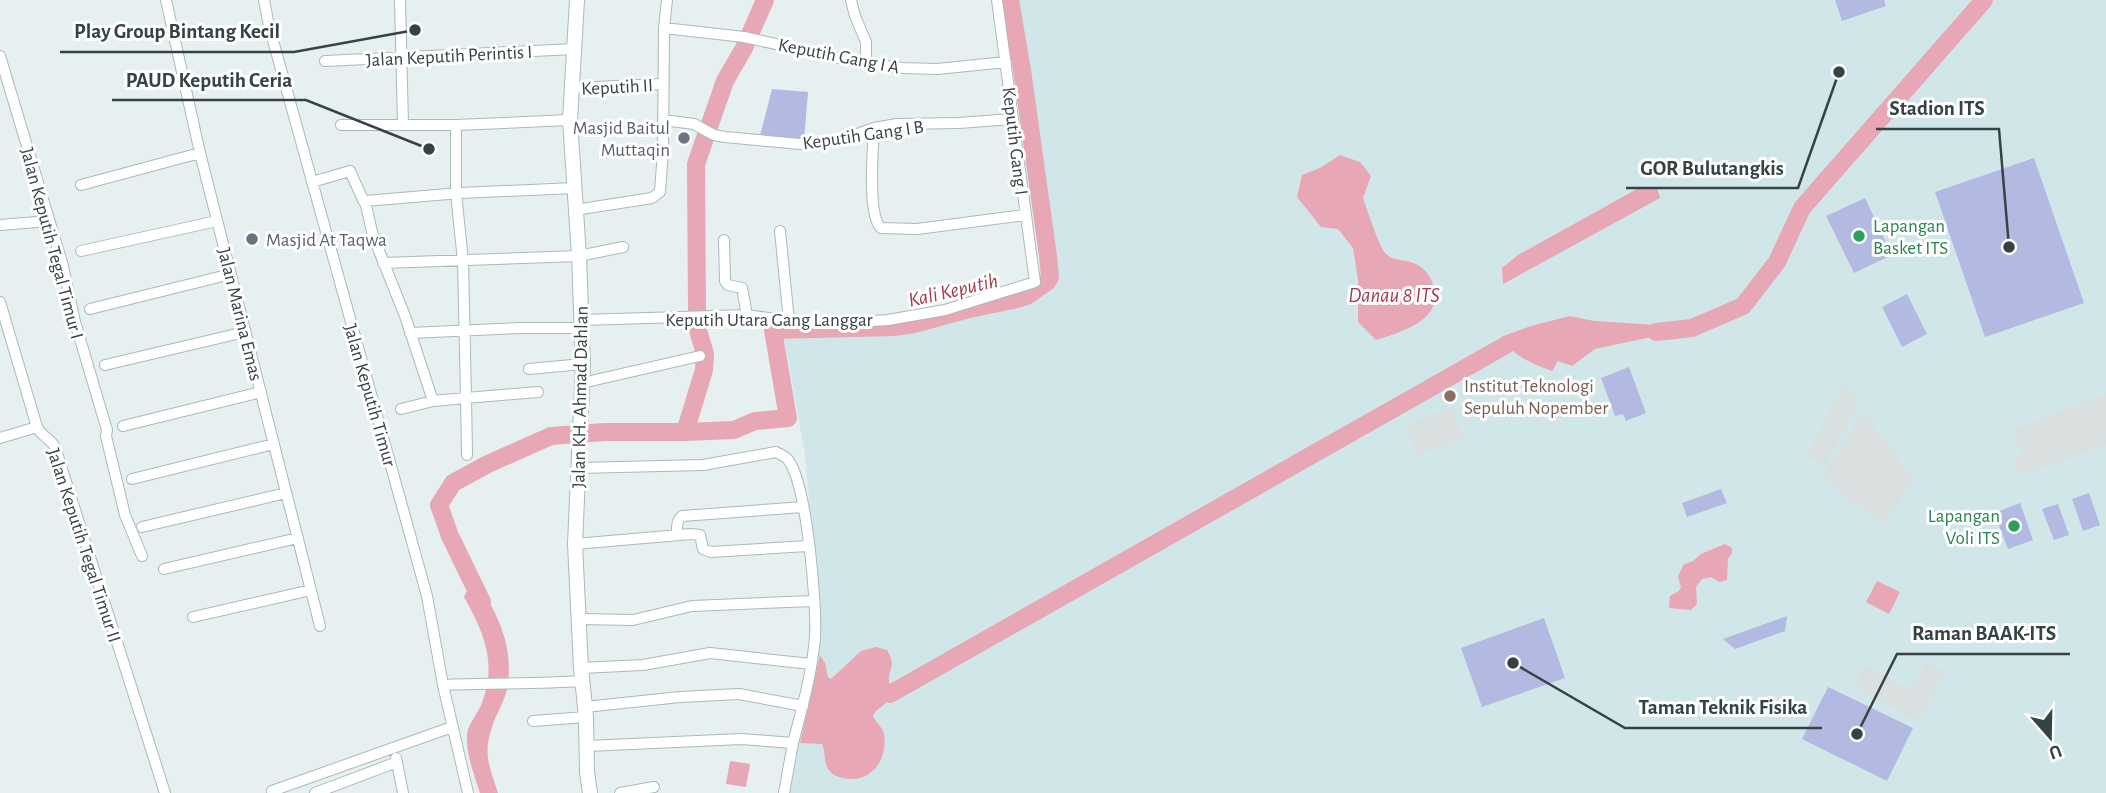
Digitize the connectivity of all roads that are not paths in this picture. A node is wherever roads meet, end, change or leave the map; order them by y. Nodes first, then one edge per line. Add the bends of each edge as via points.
1 (166, 0) edge
2 (264, 0) edge
3 (400, 0) edge
4 (577, 0) edge
5 (667, 0) edge
6 (851, 0) edge
7 (997, 0) edge
8 (664, 28) junction
9 (574, 49) junction
10 (0, 56) edge
11 (400, 58) junction
12 (325, 61) dead end
13 (1006, 62) junction
14 (866, 64) junction
15 (663, 84) junction
16 (572, 88) junction
17 (1012, 119) junction
18 (570, 120) junction
19 (663, 120) junction
20 (341, 125) dead end
21 (402, 125) junction
22 (456, 125) junction
23 (874, 128) junction
24 (200, 153) junction
25 (312, 182) junction
26 (81, 185) dead end
27 (574, 188) junction
28 (456, 193) junction
29 (367, 201) junction
30 (575, 210) junction
31 (1025, 215) junction
32 (48, 221) junction
33 (217, 221) junction
34 (0, 225) edge
35 (780, 232) dead end
36 (724, 240) dead end
37 (623, 247) dead end
38 (81, 251) dead end
39 (579, 256) junction
40 (463, 261) junction
41 (383, 263) junction
42 (231, 274) junction
43 (1035, 282) joint
44 (0, 302) edge
45 (90, 309) dead end
46 (747, 315) junction
47 (789, 321) junction
48 (582, 324) junction
49 (464, 331) junction
50 (246, 332) junction
51 (410, 333) junction
52 (700, 356) dead end
53 (583, 364) junction
54 (105, 365) dead end
55 (529, 369) dead end
56 (582, 383) junction
57 (261, 392) junction
58 (538, 392) dead end
59 (466, 398) junction
60 (433, 401) junction
61 (401, 409) dead end
62 (123, 426) dead end
63 (37, 427) junction
64 (0, 438) edge
65 (274, 444) junction
66 (467, 455) dead end
67 (579, 468) junction
68 (132, 479) dead end
69 (286, 493) junction
70 (803, 507) junction
71 (142, 527) dead end
72 (677, 535) junction
73 (298, 538) junction
74 (575, 544) junction
75 (808, 546) junction
76 (142, 556) dead end
77 (164, 569) dead end
78 (311, 590) junction
79 (813, 601) junction
80 (193, 617) dead end
81 (580, 619) junction
82 (320, 626) dead end
83 (811, 664) junction
84 (582, 674) junction
85 (443, 685) junction
86 (803, 706) junction
87 (585, 712) junction
88 (533, 721) dead end
89 (452, 727) junction
90 (793, 743) junction
91 (587, 746) junction
92 (392, 748) junction
93 (397, 762) junction
94 (653, 786) dead end
95 (272, 791) dead end
96 (165, 793) edge
97 (315, 793) edge
98 (403, 793) edge
99 (468, 793) edge
100 (590, 793) edge
101 (620, 793) edge
102 (784, 793) edge

1 - 24 street, Jalan Marina Emas
2 - 25 street, Jalan Keputih Timur
3 - 11 street
4 - 9 street, Jalan KH. Ahmad Dahlan
5 - 8 street
6 - 14 street via 866,41
7 - 13 street, Keputih Gang I
8 - 14 street, Keputih Gang I A via 750,38
8 - 15 street
9 - 11 street, Jalan Keputih Perintis I
9 - 16 street, Jalan KH. Ahmad Dahlan
10 - 32 street, Jalan Keputih Tegal Timur I
11 - 12 street, Jalan Keputih Perintis I
11 - 21 street
13 - 14 street, Keputih Gang I A via 937,69
13 - 17 street, Keputih Gang I
15 - 16 street, Keputih II
15 - 19 street
16 - 18 street, Jalan KH. Ahmad Dahlan
17 - 23 street, Keputih Gang I B
17 - 31 street, Keputih Gang I
18 - 22 street
18 - 27 street, Jalan KH. Ahmad Dahlan
19 - 23 street, Keputih Gang I B via 699,125 714,135 800,144 841,139
19 - 30 street via 658,195
20 - 21 street
21 - 22 street
22 - 28 street
23 - 31 street via 878,226 917,229
24 - 26 street
24 - 33 street, Jalan Marina Emas
25 - 29 street via 350,171
25 - 85 street, Jalan Keputih Timur via 427,596
27 - 28 street
27 - 30 street, Jalan KH. Ahmad Dahlan
28 - 29 street
28 - 40 street
29 - 41 street
30 - 39 street, Jalan KH. Ahmad Dahlan
31 - 43 street, Keputih Gang I
32 - 34 street
32 - 76 street, Jalan Keputih Tegal Timur I via 107,430 125,515
33 - 38 street
33 - 42 street, Jalan Marina Emas
35 - 47 street
36 - 46 street via 724,281 742,288
37 - 39 street
39 - 40 street
39 - 48 street, Jalan KH. Ahmad Dahlan
40 - 41 street
40 - 49 street
41 - 51 street
42 - 45 street
42 - 50 street, Jalan Marina Emas
43 - 47 street, Keputih Utara Gang Langgar via 916,317 839,323
44 - 63 street, Jalan Keputih Tegal Timur II
46 - 47 street, Keputih Utara Gang Langgar
46 - 48 street, Keputih Utara Gang Langgar
48 - 49 street, Keputih Utara Gang Langgar
48 - 53 street, Jalan KH. Ahmad Dahlan
49 - 51 street, Keputih Utara Gang Langgar
49 - 59 street
50 - 54 street
50 - 57 street, Jalan Marina Emas
51 - 60 street
52 - 56 street
53 - 55 street
53 - 56 street, Jalan KH. Ahmad Dahlan
56 - 67 street, Jalan KH. Ahmad Dahlan
57 - 62 street
57 - 65 street, Jalan Marina Emas
58 - 59 street
59 - 60 street
59 - 66 street
60 - 61 street
63 - 64 street
63 - 96 street, Jalan Keputih Tegal Timur II via 55,447
65 - 68 street
65 - 69 street, Jalan Marina Emas
67 - 70 street via 703,465 776,452 790,463
67 - 74 street, Jalan KH. Ahmad Dahlan
69 - 71 street
69 - 73 street, Jalan Marina Emas
70 - 72 street via 682,516
70 - 75 street
72 - 74 street
72 - 75 street via 702,536 704,549 710,552
73 - 77 street
73 - 78 street, Jalan Marina Emas
74 - 81 street, Jalan KH. Ahmad Dahlan
75 - 79 street
78 - 80 street
78 - 82 street, Jalan Marina Emas
79 - 81 street via 692,606 633,620
79 - 83 street
81 - 84 street, Jalan KH. Ahmad Dahlan
83 - 84 street via 710,653
83 - 86 street
84 - 85 street via 522,684
84 - 87 street, Jalan KH. Ahmad Dahlan
85 - 89 street, Jalan Keputih Timur
86 - 87 street via 739,694 680,697
86 - 90 street
87 - 88 street
87 - 91 street, Jalan KH. Ahmad Dahlan
89 - 92 street
89 - 99 street, Jalan Keputih Timur
90 - 91 street via 741,739
90 - 102 street
91 - 100 street, Jalan KH. Ahmad Dahlan
92 - 93 street
92 - 95 street
93 - 97 street
93 - 98 street
94 - 101 street

